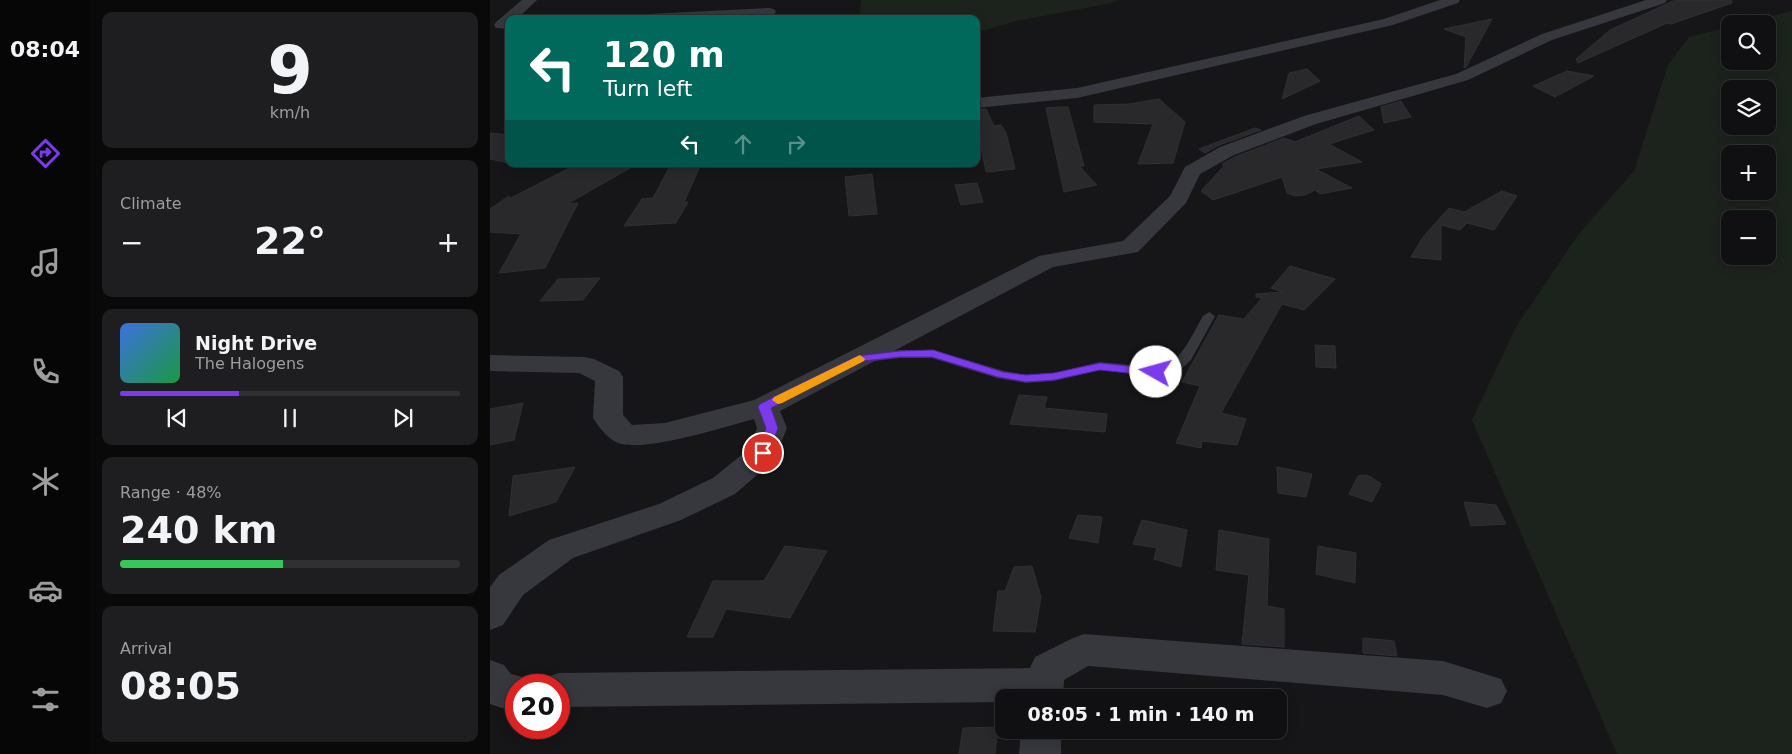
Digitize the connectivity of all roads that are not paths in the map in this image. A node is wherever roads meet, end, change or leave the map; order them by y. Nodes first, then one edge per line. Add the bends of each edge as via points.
1 (530, 0) edge
2 (1453, 0) edge
3 (1660, 0) edge
4 (769, 12) dead end
5 (514, 15) edge
6 (709, 15) edge
7 (980, 103) edge
8 (1209, 316) dead end
9 (901, 337) junction
10 (933, 354) junction
11 (860, 358) junction
12 (490, 363) edge
13 (764, 407) junction
14 (490, 615) edge
15 (490, 677) edge
16 (1044, 689) edge
17 (570, 690) edge
18 (505, 691) edge
19 (995, 691) edge
20 (1487, 691) dead end
21 (1041, 739) edge
22 (1040, 754) edge

1 - 5 street
2 - 7 street via 1388,22 1077,93
3 - 9 street via 1547,37 1462,77 1310,120 1227,151 1192,171 1179,199 1130,248 1047,261
4 - 6 street
8 - 10 lane via 1186,357 1164,372 1100,366 1054,376 1020,378
9 - 10 lane
9 - 11 street
10 - 11 lane
11 - 13 street
12 - 13 street via 584,365 609,377 608,418 625,435 665,433
13 - 14 street via 772,428 763,453 724,486 670,512 561,550 511,585
15 - 18 street
16 - 20 street via 1049,669 1084,650 1443,678
17 - 19 street
21 - 22 street

